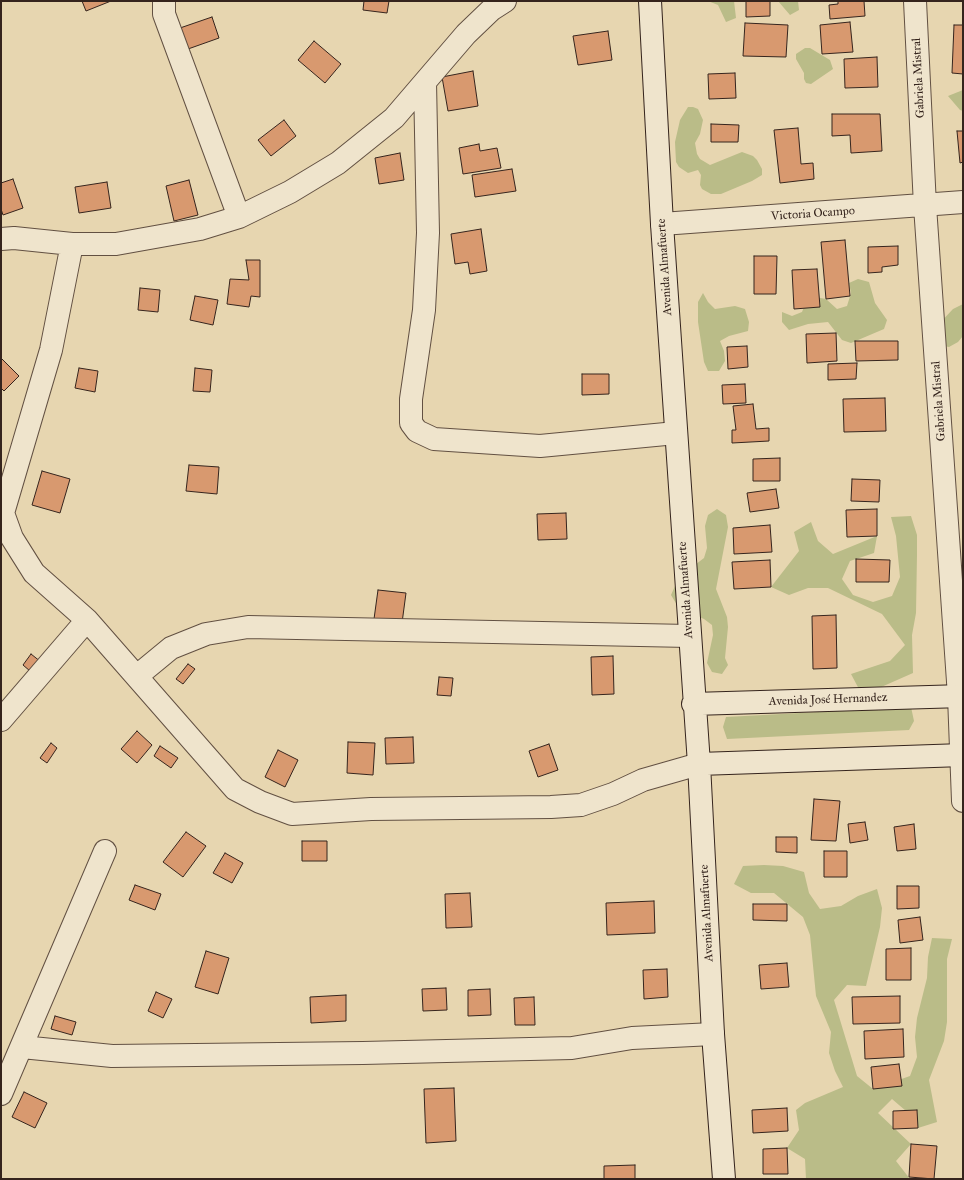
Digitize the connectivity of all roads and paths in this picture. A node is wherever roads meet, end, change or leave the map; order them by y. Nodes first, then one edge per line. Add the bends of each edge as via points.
1 (164, 1) edge
2 (505, 1) edge
3 (650, 1) edge
4 (915, 1) edge
5 (425, 82) junction
6 (963, 202) edge
7 (925, 206) junction
8 (239, 217) junction
9 (662, 224) junction
10 (1, 239) edge
11 (72, 244) junction
12 (676, 433) junction
13 (87, 620) junction
14 (689, 636) junction
15 (137, 676) junction
16 (961, 696) edge
17 (693, 704) junction
18 (1, 720) edge
19 (962, 755) edge
20 (699, 764) junction
21 (963, 802) edge
22 (105, 851) dead end
23 (713, 1034) junction
24 (22, 1047) junction
25 (1, 1094) edge
26 (724, 1179) edge

1 - 8 street via 164,14
2 - 5 street via 491,10 466,34
3 - 9 street, Avenida Almafuerte
4 - 7 street, Gabriela Mistral
5 - 8 street via 394,118 338,163 290,192
5 - 12 street via 428,233 424,310 411,400 411,423 417,431 434,439 540,446
6 - 7 street, Victoria Ocampo
7 - 9 street, Victoria Ocampo
7 - 16 street, Gabriela Mistral
8 - 11 street via 200,229 116,244
9 - 12 street, Avenida Almafuerte
10 - 11 street
11 - 13 street via 51,350 4,513 12,538 34,573
12 - 14 street, Avenida Almafuerte
13 - 15 street
13 - 18 street
14 - 15 street via 248,627 206,634 171,648
14 - 17 street, Avenida Almafuerte
15 - 20 street via 235,789 292,814 371,809 581,805 642,780
16 - 17 street, Avenida José Hernandez
16 - 19 street, Gabriela Mistral
17 - 20 street, Avenida Almafuerte
19 - 20 street
19 - 21 street, Gabriela Mistral
20 - 23 street, Avenida Almafuerte
22 - 24 street
23 - 24 street via 632,1038 572,1048 364,1053 112,1056
23 - 26 street, Avenida Almafuerte
24 - 25 street

